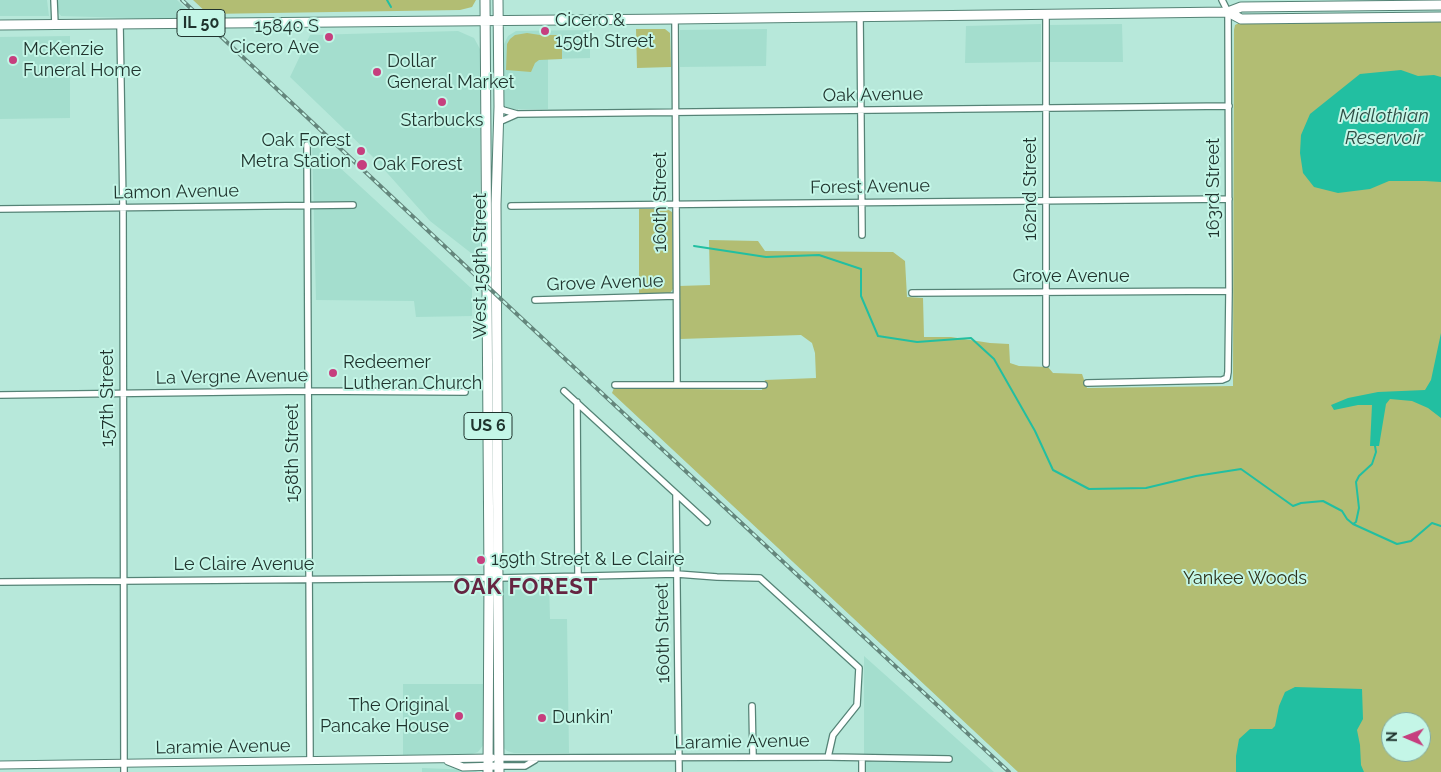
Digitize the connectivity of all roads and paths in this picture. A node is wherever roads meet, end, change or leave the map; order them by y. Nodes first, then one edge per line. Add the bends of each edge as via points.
1 (54, 0) edge
2 (485, 0) edge
3 (498, 0) edge
4 (1222, 0) edge
5 (1441, 5) edge
6 (1228, 12) junction
7 (1046, 14) junction
8 (860, 16) junction
9 (1441, 17) edge
10 (675, 19) junction
11 (485, 20) junction
12 (498, 20) junction
13 (120, 24) junction
14 (0, 25) edge
15 (56, 25) junction
16 (1229, 106) junction
17 (499, 107) junction
18 (1046, 108) junction
19 (860, 110) junction
20 (675, 112) junction
21 (517, 114) junction
22 (499, 122) junction
23 (307, 145) dead end
24 (1229, 199) junction
25 (1046, 200) junction
26 (862, 202) junction
27 (676, 204) junction
28 (352, 205) dead end
29 (307, 206) junction
30 (511, 206) dead end
31 (123, 208) junction
32 (0, 209) edge
33 (862, 235) dead end
34 (1230, 291) junction
35 (1046, 292) junction
36 (912, 293) dead end
37 (676, 296) junction
38 (536, 300) dead end
39 (1046, 364) dead end
40 (1087, 383) dead end
41 (615, 384) dead end
42 (677, 385) junction
43 (764, 385) dead end
44 (307, 391) junction
45 (564, 391) dead end
46 (465, 392) dead end
47 (124, 394) junction
48 (0, 395) edge
49 (578, 402) junction
50 (676, 494) junction
51 (707, 522) dead end
52 (677, 574) junction
53 (578, 576) junction
54 (494, 578) junction
55 (308, 580) junction
56 (123, 581) junction
57 (0, 582) edge
58 (752, 706) dead end
59 (753, 757) junction
60 (828, 757) junction
61 (679, 758) junction
62 (862, 758) junction
63 (949, 759) dead end
64 (310, 761) junction
65 (124, 764) junction
66 (0, 765) edge
67 (488, 766) edge
68 (499, 766) edge
69 (124, 772) edge
70 (679, 772) edge
71 (862, 772) edge

1 - 15 street
2 - 11 main road, West 159th Street / US 6
3 - 12 main road, West 159th Street / US 6
4 - 6 street, 163rd Street
5 - 6 main road, IL 50 via 1241,7
6 - 7 main road, IL 50
6 - 9 main road, IL 50 via 1241,19
6 - 16 street, 163rd Street
7 - 8 main road, IL 50
7 - 18 street, 162nd Street
8 - 10 main road, IL 50
8 - 19 street
10 - 12 main road, IL 50
10 - 20 street, 160th Street
11 - 12 main road, IL 50
11 - 13 main road, IL 50
11 - 54 main road, West 159th Street / US 6
12 - 17 main road, West 159th Street / US 6
13 - 15 main road, IL 50
13 - 31 street, 157th Street
14 - 15 main road, IL 50
16 - 18 street, Oak Avenue
16 - 24 street, 163rd Street
17 - 21 street, Oak Avenue
17 - 22 main road, West 159th Street / US 6
18 - 19 street, Oak Avenue
18 - 25 street, 162nd Street
19 - 20 street, Oak Avenue
19 - 26 street
20 - 21 street, Oak Avenue
20 - 27 street, 160th Street
21 - 22 street, Oak Avenue
22 - 54 main road, West 159th Street / US 6
23 - 29 street, 158th Street
24 - 25 street, Forest Avenue
24 - 34 street, 163rd Street
25 - 26 street, Forest Avenue
25 - 35 street, 162nd Street
26 - 27 street, Forest Avenue
26 - 33 street
27 - 30 street, Forest Avenue
27 - 37 street, 160th Street
28 - 29 street, Lamon Avenue
29 - 31 street, Lamon Avenue
29 - 44 street, 158th Street
31 - 32 street, Lamon Avenue
31 - 47 street, 157th Street
34 - 35 street, Grove Avenue
34 - 40 street, 163rd Street via 1227,378
35 - 36 street, Grove Avenue
35 - 39 street, 162nd Street
37 - 38 street, Grove Avenue
37 - 42 street, 160th Street
41 - 42 street
42 - 43 street
44 - 46 street, La Vergne Avenue
44 - 47 street, La Vergne Avenue
44 - 55 street, 158th Street
45 - 49 street
47 - 48 street, La Vergne Avenue
47 - 56 street, 157th Street
49 - 50 street
49 - 53 street
50 - 51 street
50 - 52 street, 160th Street
52 - 53 street, Le Claire Avenue
52 - 60 street, Le Claire Avenue via 760,578 858,668 857,705 833,735
52 - 61 street, 160th Street
53 - 54 street, Le Claire Avenue
54 - 55 street, Le Claire Avenue
54 - 67 main road, West 159th Street / US 6
54 - 68 main road, West 159th Street / US 6
55 - 56 street, Le Claire Avenue
55 - 64 street, 158th Street
56 - 57 street, Le Claire Avenue
56 - 65 street, 157th Street
58 - 59 street
59 - 60 street, Laramie Avenue
59 - 61 street, Laramie Avenue
60 - 62 street, Laramie Avenue
61 - 68 street, Laramie Avenue via 536,759
61 - 70 street, 160th Street
62 - 63 street, Laramie Avenue
62 - 71 street
64 - 65 street, Laramie Avenue
64 - 67 street, Laramie Avenue via 446,760
65 - 66 street, Laramie Avenue
65 - 69 street, 157th Street
67 - 68 street, Laramie Avenue

